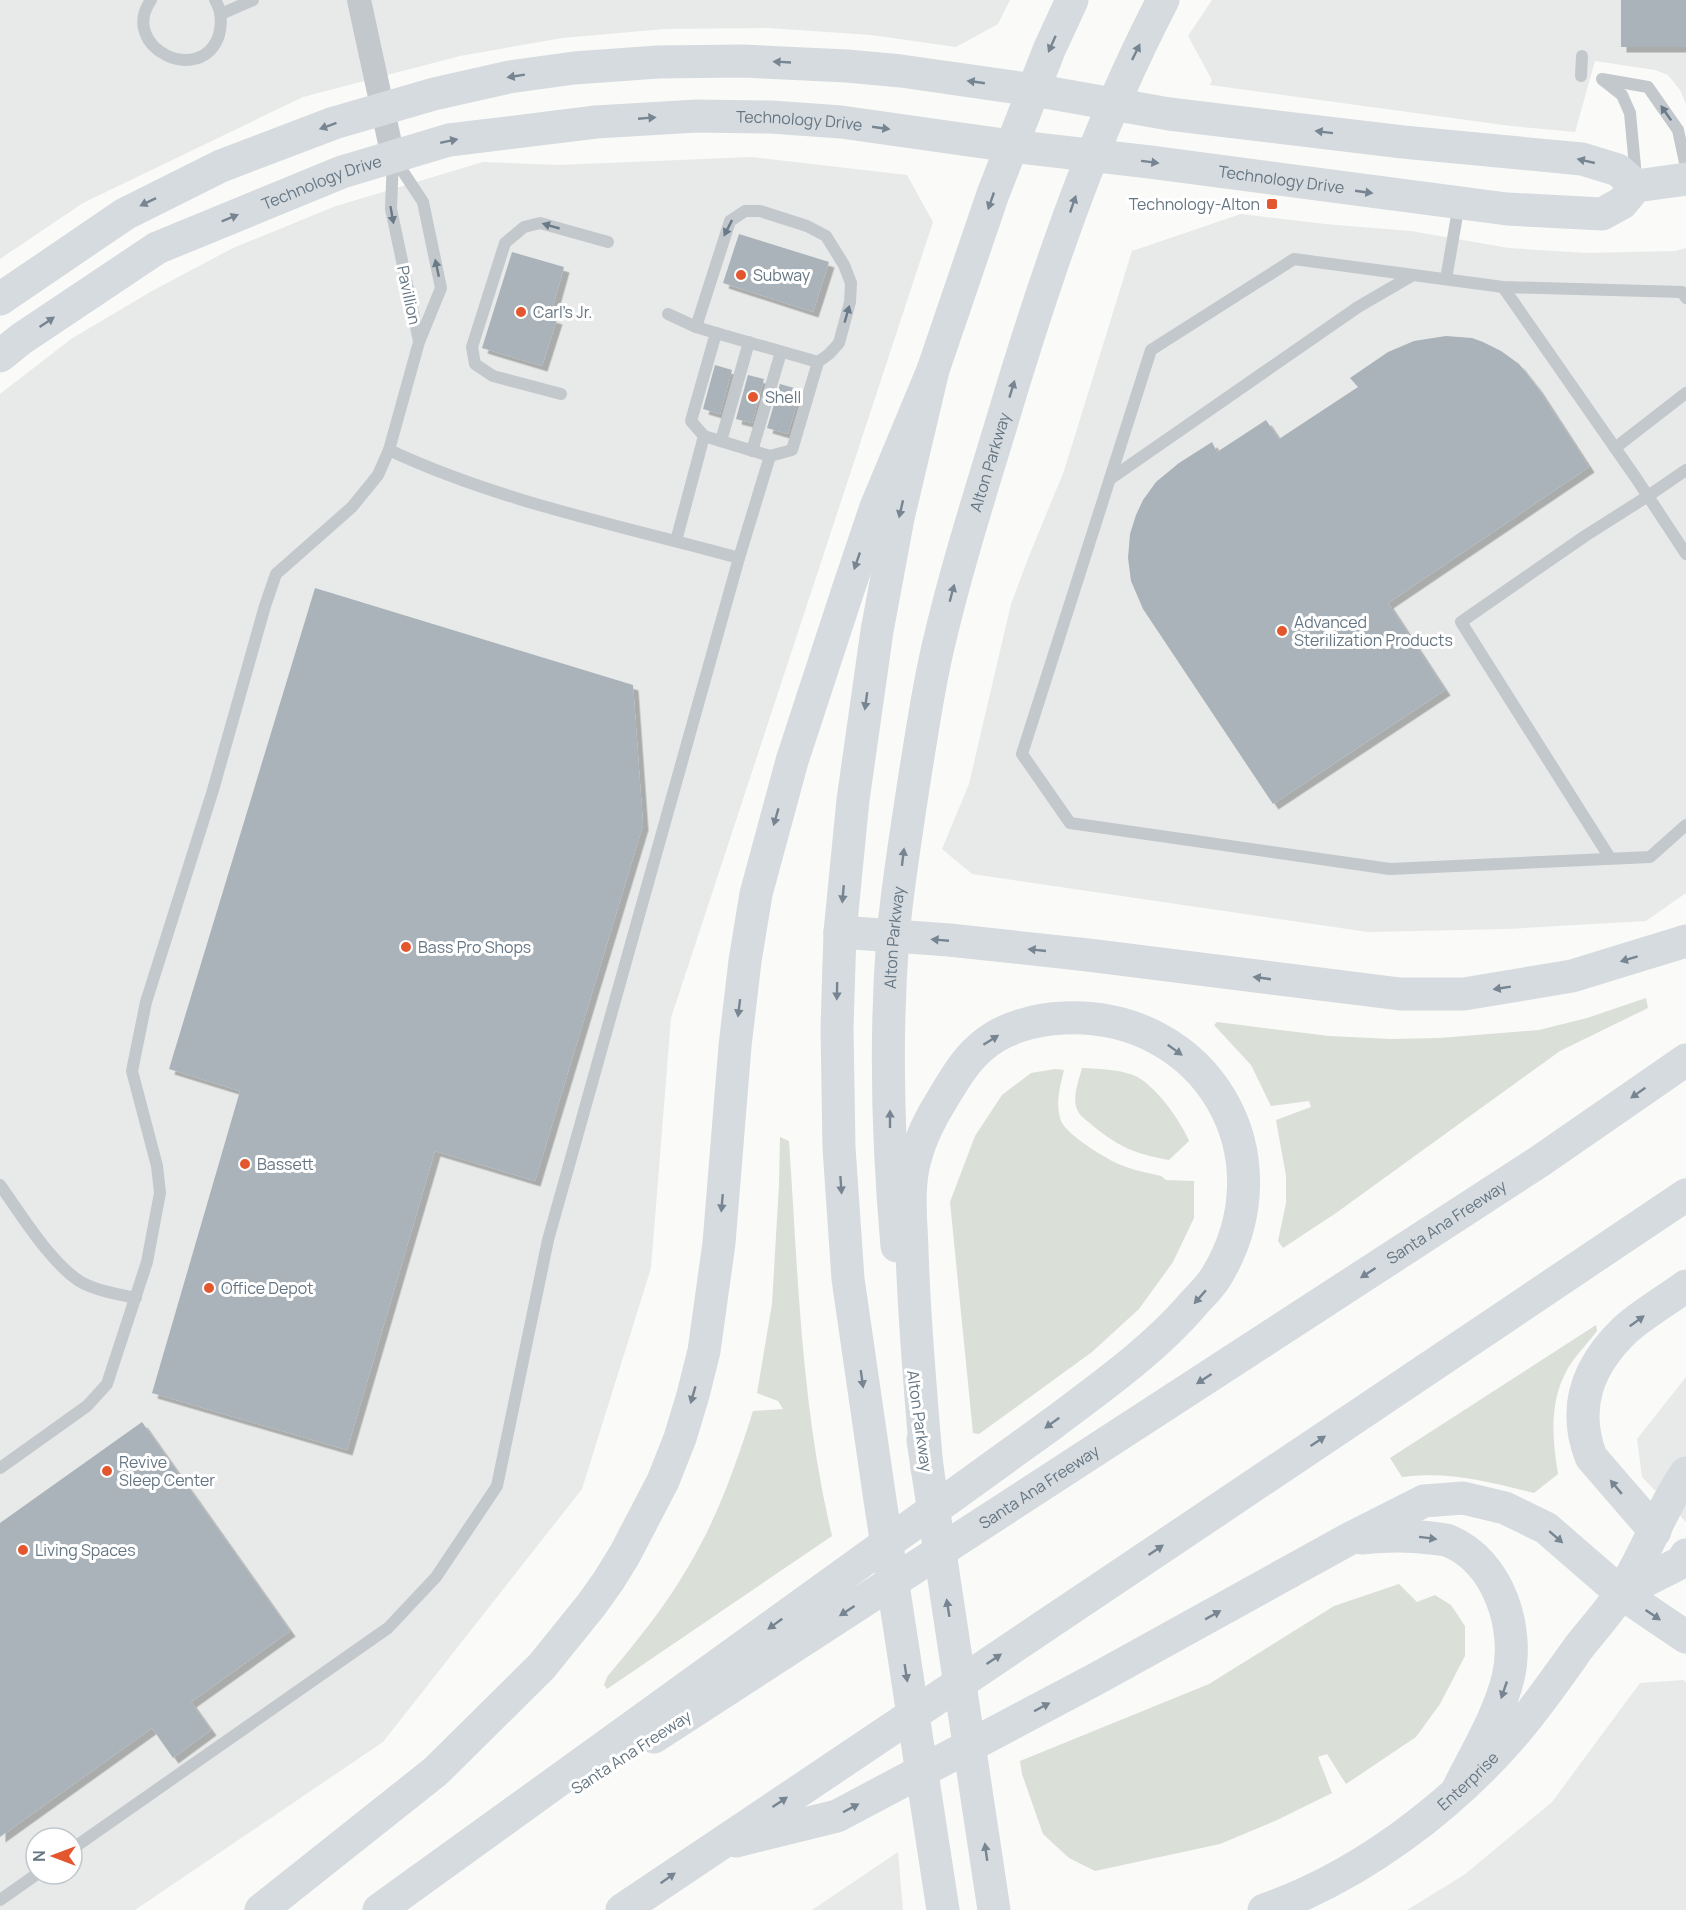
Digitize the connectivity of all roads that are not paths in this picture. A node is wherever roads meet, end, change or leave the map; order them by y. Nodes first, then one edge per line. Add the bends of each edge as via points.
1 (151, 0) edge
2 (215, 0) edge
3 (253, 0) edge
4 (359, 0) edge
5 (1072, 0) edge
6 (1163, 0) edge
7 (221, 14) junction
8 (1582, 56) dead end
9 (1581, 76) dead end
10 (1034, 90) junction
11 (1113, 105) junction
12 (383, 108) junction
13 (1011, 146) junction
14 (393, 157) junction
15 (1092, 157) junction
16 (1686, 166) edge
17 (1686, 179) edge
18 (1636, 186) junction
19 (1459, 204) junction
20 (608, 242) dead end
21 (1413, 275) junction
22 (1446, 279) junction
23 (1503, 287) junction
24 (1686, 298) edge
25 (0, 299) edge
26 (668, 314) dead end
27 (696, 327) junction
28 (716, 333) junction
29 (419, 342) junction
30 (749, 342) junction
31 (781, 351) junction
32 (0, 357) edge
33 (818, 362) junction
34 (933, 370) junction
35 (1686, 393) edge
36 (561, 394) dead end
37 (704, 436) junction
38 (721, 441) junction
39 (1615, 448) junction
40 (389, 450) junction
41 (752, 451) junction
42 (770, 456) junction
43 (1686, 470) edge
44 (1110, 479) junction
45 (1648, 496) junction
46 (676, 541) junction
47 (1686, 554) edge
48 (740, 558) junction
49 (1686, 825) edge
50 (1610, 858) junction
51 (840, 932) junction
52 (893, 936) junction
53 (1686, 941) edge
54 (1686, 1060) edge
55 (0, 1185) edge
56 (1686, 1195) edge
57 (1686, 1286) edge
58 (136, 1298) junction
59 (0, 1468) edge
60 (927, 1469) junction
61 (1686, 1473) edge
62 (1655, 1531) junction
63 (1349, 1539) junction
64 (1685, 1560) edge
65 (1621, 1593) junction
66 (1686, 1637) edge
67 (1457, 1791) junction
68 (84, 1841) edge
69 (714, 1847) junction
70 (24, 1883) edge
71 (0, 1900) edge
72 (261, 1910) edge
73 (379, 1910) edge
74 (389, 1910) edge
75 (622, 1910) edge
76 (943, 1910) edge
77 (994, 1910) edge
78 (1264, 1910) edge

1 - 7 lane via 144,17 145,30 159,52 171,58 197,58 208,51 217,40
2 - 7 lane
3 - 7 lane
4 - 12 street, Pavillion
5 -> 10 main road
11 -> 6 main road, Alton Parkway
8 - 9 lane
10 - 11 main road
10 -> 12 main road via 847,66 743,60 658,62 509,77
10 - 13 main road
11 - 15 main road, Alton Parkway
18 -> 11 main road via 1618,170 1582,159 1402,142
12 - 14 street, Pavillion
12 -> 25 main road via 221,166 125,214
14 -> 13 main road, Technology Drive via 449,140 596,122 697,116 841,122
13 - 15 main road, Technology Drive
13 -> 34 main road
14 -> 29 lane, Pavillion via 391,209
29 -> 14 lane, Pavillion via 441,288 423,202
32 -> 14 main road, Technology Drive via 157,248 342,172
15 -> 19 main road, Technology Drive
52 -> 15 main road, Alton Parkway via 937,650 975,506 1026,344
16 -> 18 lane via 1678,130 1648,87 1602,79 1622,95 1630,113
17 - 18 main road
18 - 19 main road, Technology Drive via 1622,203 1602,214
19 - 22 lane
20 -> 36 lane via 540,223 524,227 506,243 472,347 475,364 493,376
21 - 22 lane
21 - 44 lane via 1358,307
21 - 44 lane via 1294,259 1151,350
22 - 23 lane
23 - 24 lane via 1682,292
23 - 39 lane
26 - 27 lane
27 - 28 lane
33 -> 27 lane via 839,343 850,302 850,283 844,265 826,236 760,212 745,212 730,221
28 - 30 lane
28 - 37 lane via 691,421
29 - 40 lane
30 - 31 lane
30 - 38 lane
31 - 33 lane
31 - 41 lane
33 - 42 lane via 792,450
34 -> 51 main road via 898,518 877,631
34 -> 72 main road via 876,507 792,761 759,884 737,1024 719,1243 707,1329 693,1395 663,1481 609,1580 542,1666 436,1771
35 - 39 lane
37 - 38 lane
37 - 46 lane
38 - 41 lane
39 - 45 lane
40 - 46 lane via 460,480
40 - 58 lane via 378,475 352,507 276,574 146,1002 132,1071 157,1166 160,1193
41 - 42 lane
42 - 48 lane
43 - 45 lane
44 - 50 lane via 1022,754 1070,823 1390,869
45 - 47 lane
45 - 50 lane via 1461,622
46 - 48 lane
48 - 68 lane via 548,1240 497,1486 436,1577 388,1628
49 - 50 lane via 1650,857
51 - 52 main road
51 -> 76 main road via 837,1089 843,1224 854,1324
53 -> 52 main road via 1572,976 1464,994 1421,994 1357,990 1088,955
60 -> 52 main road, Alton Parkway via 903,1303 892,1171
54 -> 74 main road, Santa Ana Freeway via 1540,1161
55 - 58 lane via 68,1272 83,1283
69 -> 56 main road
62 -> 57 main road via 1592,1457 1582,1418 1585,1393 1600,1360 1627,1329
58 - 59 lane via 107,1384 87,1406
60 -> 73 main road via 914,1303 910,1184 931,1116 981,1046 1018,1026 1081,1017 1138,1029 1163,1041 1204,1075 1221,1099 1236,1132 1245,1182 1243,1208 1232,1248 1214,1280 1180,1320 1052,1424
77 -> 60 main road, Alton Parkway
61 - 62 main road, Enterprise
62 - 64 main road
62 - 65 main road, Enterprise
63 -> 65 main road via 1424,1501 1463,1498 1505,1508 1546,1528
63 -> 67 main road via 1403,1534 1448,1540 1472,1555 1490,1576 1505,1607 1511,1640 1508,1676 1496,1712
69 -> 63 main road via 837,1816
64 - 65 main road
65 -> 66 main road
65 - 67 main road, Enterprise via 1516,1731
67 - 78 main road, Enterprise via 1381,1851
75 -> 69 main road
70 - 71 lane

